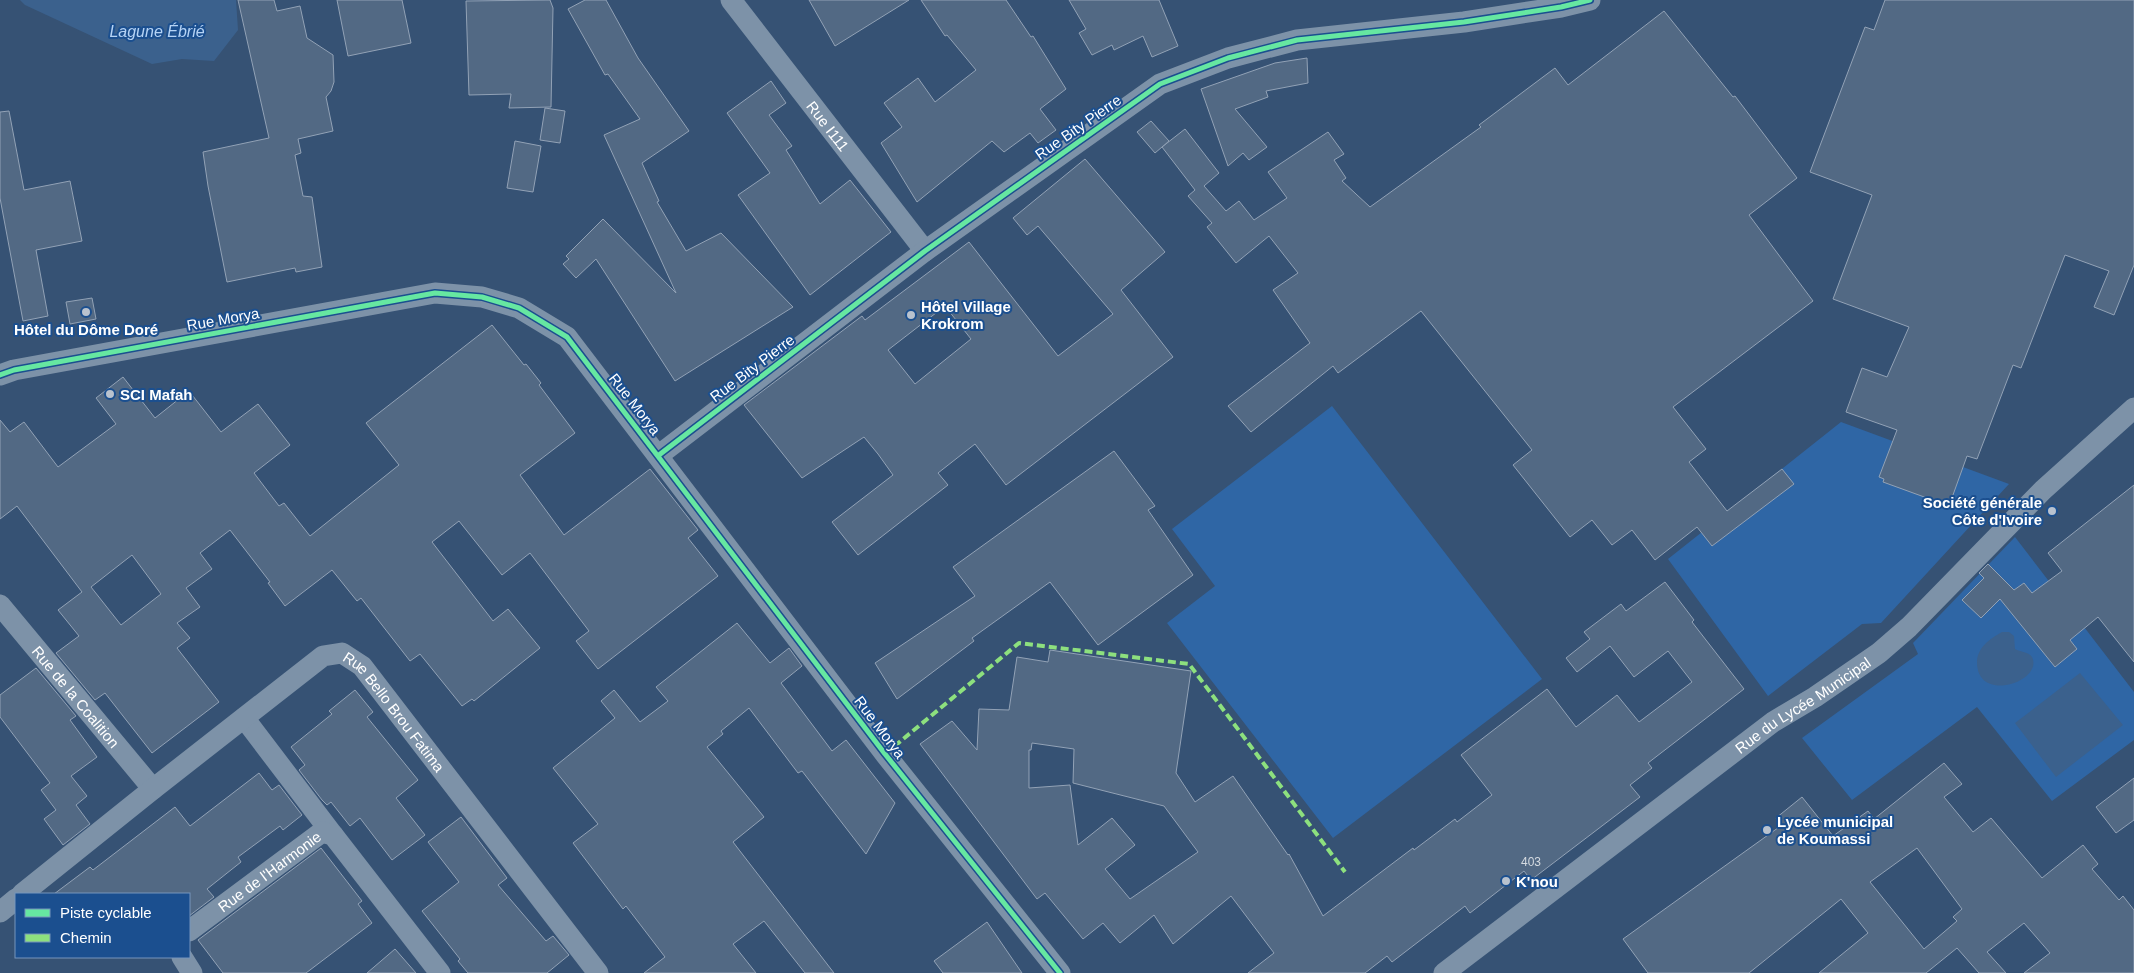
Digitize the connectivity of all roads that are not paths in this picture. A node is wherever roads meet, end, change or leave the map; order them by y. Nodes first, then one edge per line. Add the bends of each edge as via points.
1 (731, 0) edge
2 (1590, 0) edge
3 (925, 252) junction
4 (0, 375) edge
5 (2134, 408) edge
6 (659, 455) junction
7 (0, 605) edge
8 (244, 718) junction
9 (153, 788) junction
10 (333, 835) junction
11 (23, 893) edge
12 (15, 900) edge
13 (0, 912) edge
14 (190, 930) edge
15 (183, 958) edge
16 (192, 973) edge
17 (440, 973) edge
18 (598, 973) edge
19 (1060, 973) edge
20 (1444, 973) edge

1 - 3 street, Rue I111
2 - 3 street, Rue Bity Pierre via 1464,22 1297,40 1228,58 1160,84
3 - 6 street, Rue Bity Pierre
4 - 6 street, Rue Morya via 435,293 482,297 519,308 567,337
5 - 20 street, Rue du Lycée Municipal via 2043,490 1909,627 1879,653 1773,722
6 - 19 street, Rue Morya via 885,754
7 - 9 street, Rue de la Coalition
8 - 9 street, Rue Bello Brou Fatima
8 - 10 street
8 - 18 street, Rue Bello Brou Fatima via 323,656 342,653 362,666
9 - 11 street, Rue Bello Brou Fatima
10 - 14 street, Rue de l'Harmonie via 322,832
10 - 17 street, Rue de l'Harmonie
12 - 13 street
15 - 16 street

